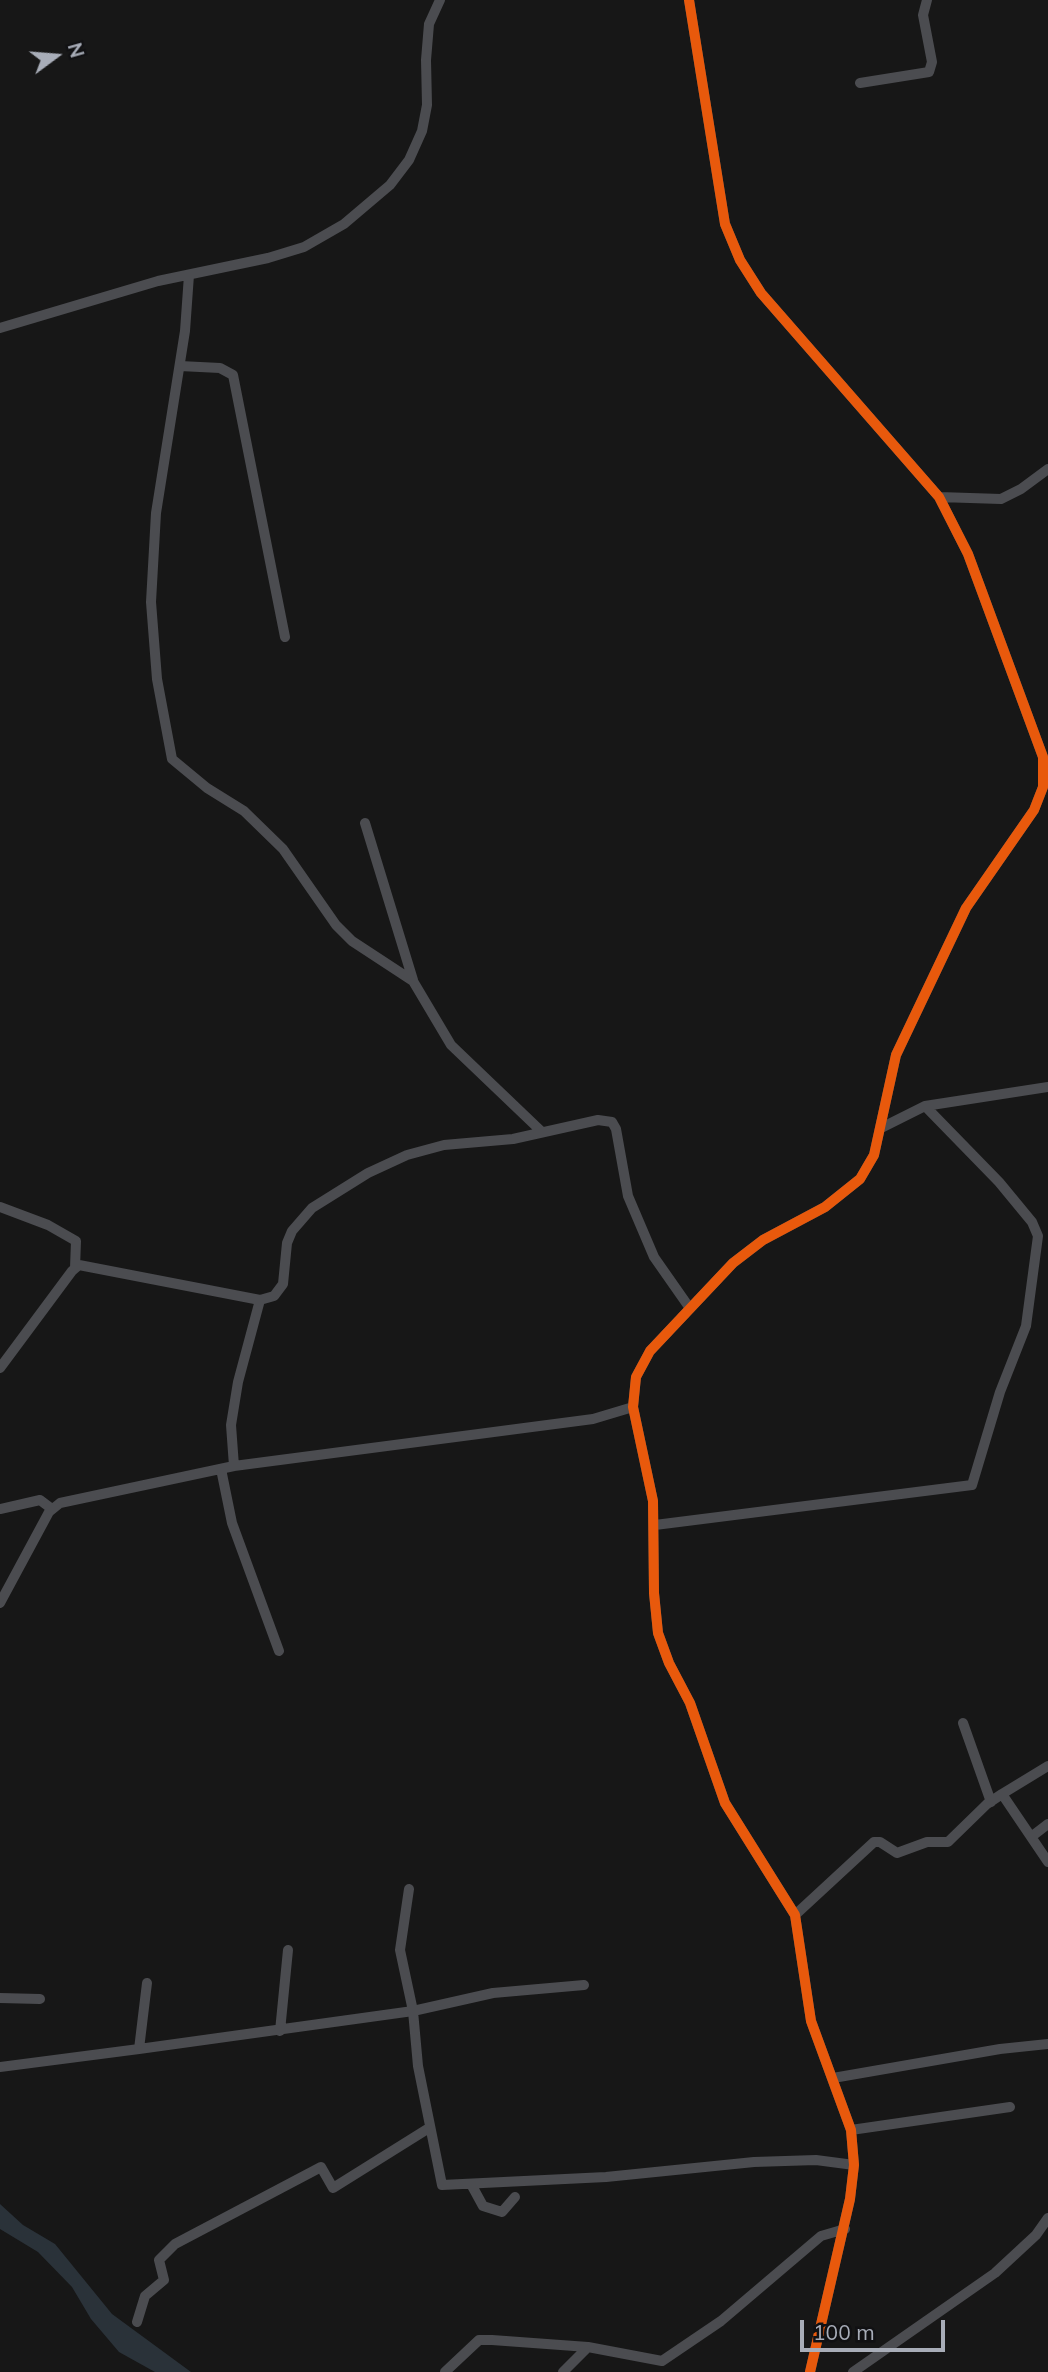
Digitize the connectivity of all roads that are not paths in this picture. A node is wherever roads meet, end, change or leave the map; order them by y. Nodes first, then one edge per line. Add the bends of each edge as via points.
1 (440, 0) edge
2 (689, 0) edge
3 (927, 0) edge
4 (860, 83) dead end
5 (190, 275) junction
6 (0, 328) edge
7 (180, 366) junction
8 (1048, 469) edge
9 (939, 497) junction
10 (285, 637) dead end
11 (365, 823) dead end
12 (413, 981) junction
13 (1048, 1087) edge
14 (925, 1107) junction
15 (881, 1128) junction
16 (542, 1132) junction
17 (0, 1207) edge
18 (75, 1268) junction
19 (260, 1300) junction
20 (689, 1307) junction
21 (0, 1368) edge
22 (633, 1407) junction
23 (234, 1466) junction
24 (221, 1469) junction
25 (0, 1509) edge
26 (52, 1509) junction
27 (655, 1525) junction
28 (0, 1603) edge
29 (279, 1651) dead end
30 (963, 1723) dead end
31 (1048, 1766) edge
32 (1002, 1794) junction
33 (991, 1802) junction
34 (1048, 1824) edge
35 (1031, 1837) junction
36 (1048, 1862) edge
37 (409, 1889) dead end
38 (795, 1915) junction
39 (288, 1950) dead end
40 (147, 1983) dead end
41 (584, 1985) dead end
42 (0, 1998) edge
43 (40, 1999) dead end
44 (413, 2011) junction
45 (280, 2031) junction
46 (1048, 2044) edge
47 (139, 2049) junction
48 (0, 2067) edge
49 (833, 2078) junction
50 (1010, 2107) dead end
51 (429, 2128) junction
52 (851, 2130) junction
53 (854, 2165) junction
54 (471, 2184) junction
55 (515, 2197) dead end
56 (1048, 2218) edge
57 (845, 2229) junction
58 (137, 2322) dead end
59 (589, 2347) junction
60 (444, 2372) edge
61 (562, 2372) edge
62 (810, 2372) edge
63 (853, 2372) edge

1 - 5 street via 429,24 428,105 422,131 409,160 390,185 344,225 304,247
2 - 9 street via 725,224 740,260 761,293
3 - 4 street via 923,15 932,62 929,72
5 - 6 street
5 - 7 street
7 - 10 street via 220,368 233,375
7 - 12 street via 156,513 151,601 157,679 172,759 244,811 283,849 352,941
8 - 9 street via 1001,499
9 - 15 street via 968,554 1021,692 1043,757 1043,787 1034,810 966,908 917,1010 896,1055
11 - 12 street
12 - 16 street via 451,1045
13 - 14 street
14 - 15 street
14 - 27 street via 999,1182 1038,1236 1026,1326 972,1485
15 - 20 street via 874,1155 844,1195 763,1240
16 - 19 street via 444,1145 368,1172 312,1208 292,1231 283,1284 279,1292
16 - 20 street via 598,1119 612,1122 628,1196 654,1257
17 - 18 street via 47,1224 76,1241
18 - 19 street via 89,1266
18 - 21 street
19 - 23 street via 237,1382 231,1425
20 - 22 street via 650,1351 636,1377
22 - 23 street via 593,1419
22 - 27 street
23 - 24 street
24 - 26 street via 60,1503
24 - 29 street via 232,1524
25 - 26 street via 40,1500
26 - 28 street
27 - 38 street via 653,1592 658,1633 690,1703 725,1803
30 - 33 street
31 - 32 street
32 - 33 street
32 - 35 street
33 - 38 street via 947,1842 927,1842 897,1853 874,1842
34 - 35 street
35 - 36 street
37 - 44 street via 400,1950
38 - 49 street via 808,2009
39 - 45 street
40 - 47 street
41 - 44 street via 493,1993
42 - 43 street
44 - 45 street
44 - 51 street
45 - 47 street
46 - 49 street
47 - 48 street
49 - 52 street
50 - 52 street
51 - 54 street via 442,2186
51 - 58 street via 333,2188 321,2167 174,2244 159,2260 164,2280 145,2296
52 - 53 street
53 - 54 street via 816,2160 754,2162
53 - 57 street
54 - 55 street via 483,2206 502,2212
56 - 63 street via 995,2273
57 - 59 street via 821,2236 721,2321 662,2361
57 - 62 street
59 - 60 street via 479,2340
59 - 61 street

